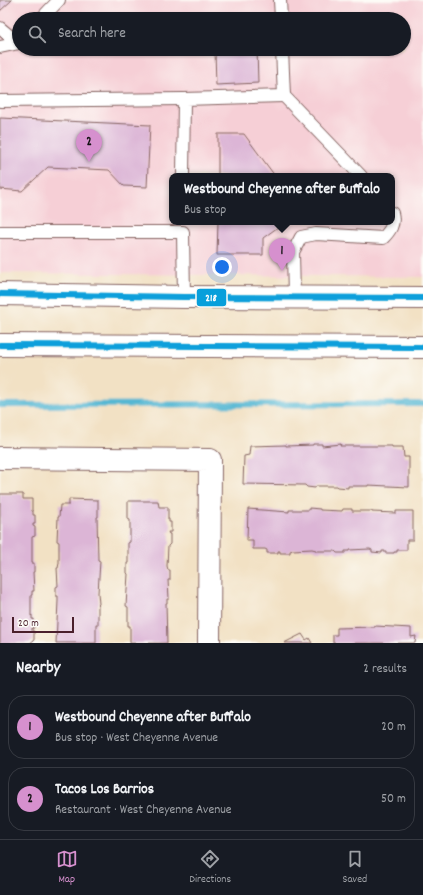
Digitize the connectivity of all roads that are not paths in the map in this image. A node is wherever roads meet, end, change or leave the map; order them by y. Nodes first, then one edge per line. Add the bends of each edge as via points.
1 (59, 0) edge
2 (280, 0) edge
3 (48, 12) edge
4 (281, 12) edge
5 (0, 28) edge
6 (12, 37) edge
7 (12, 44) edge
8 (0, 47) edge
9 (282, 56) edge
10 (284, 96) junction
11 (184, 99) junction
12 (0, 101) edge
13 (183, 173) edge
14 (359, 173) edge
15 (392, 225) edge
16 (183, 227) edge
17 (0, 232) edge
18 (0, 294) edge
19 (184, 296) junction
20 (294, 297) junction
21 (423, 298) edge
22 (0, 345) edge
23 (423, 347) edge
24 (0, 458) edge
25 (209, 643) edge

1 - 3 lane
2 - 4 lane
5 - 6 lane
7 - 8 lane
9 - 10 lane
10 - 11 lane
10 - 14 lane
11 - 12 lane
11 - 13 lane
15 - 20 lane via 391,230 382,238 316,234 301,237 293,252
16 - 17 lane
16 - 19 lane
18 - 19 main road
19 - 20 main road
20 - 21 main road
22 - 23 main road
24 - 25 main road via 210,460

